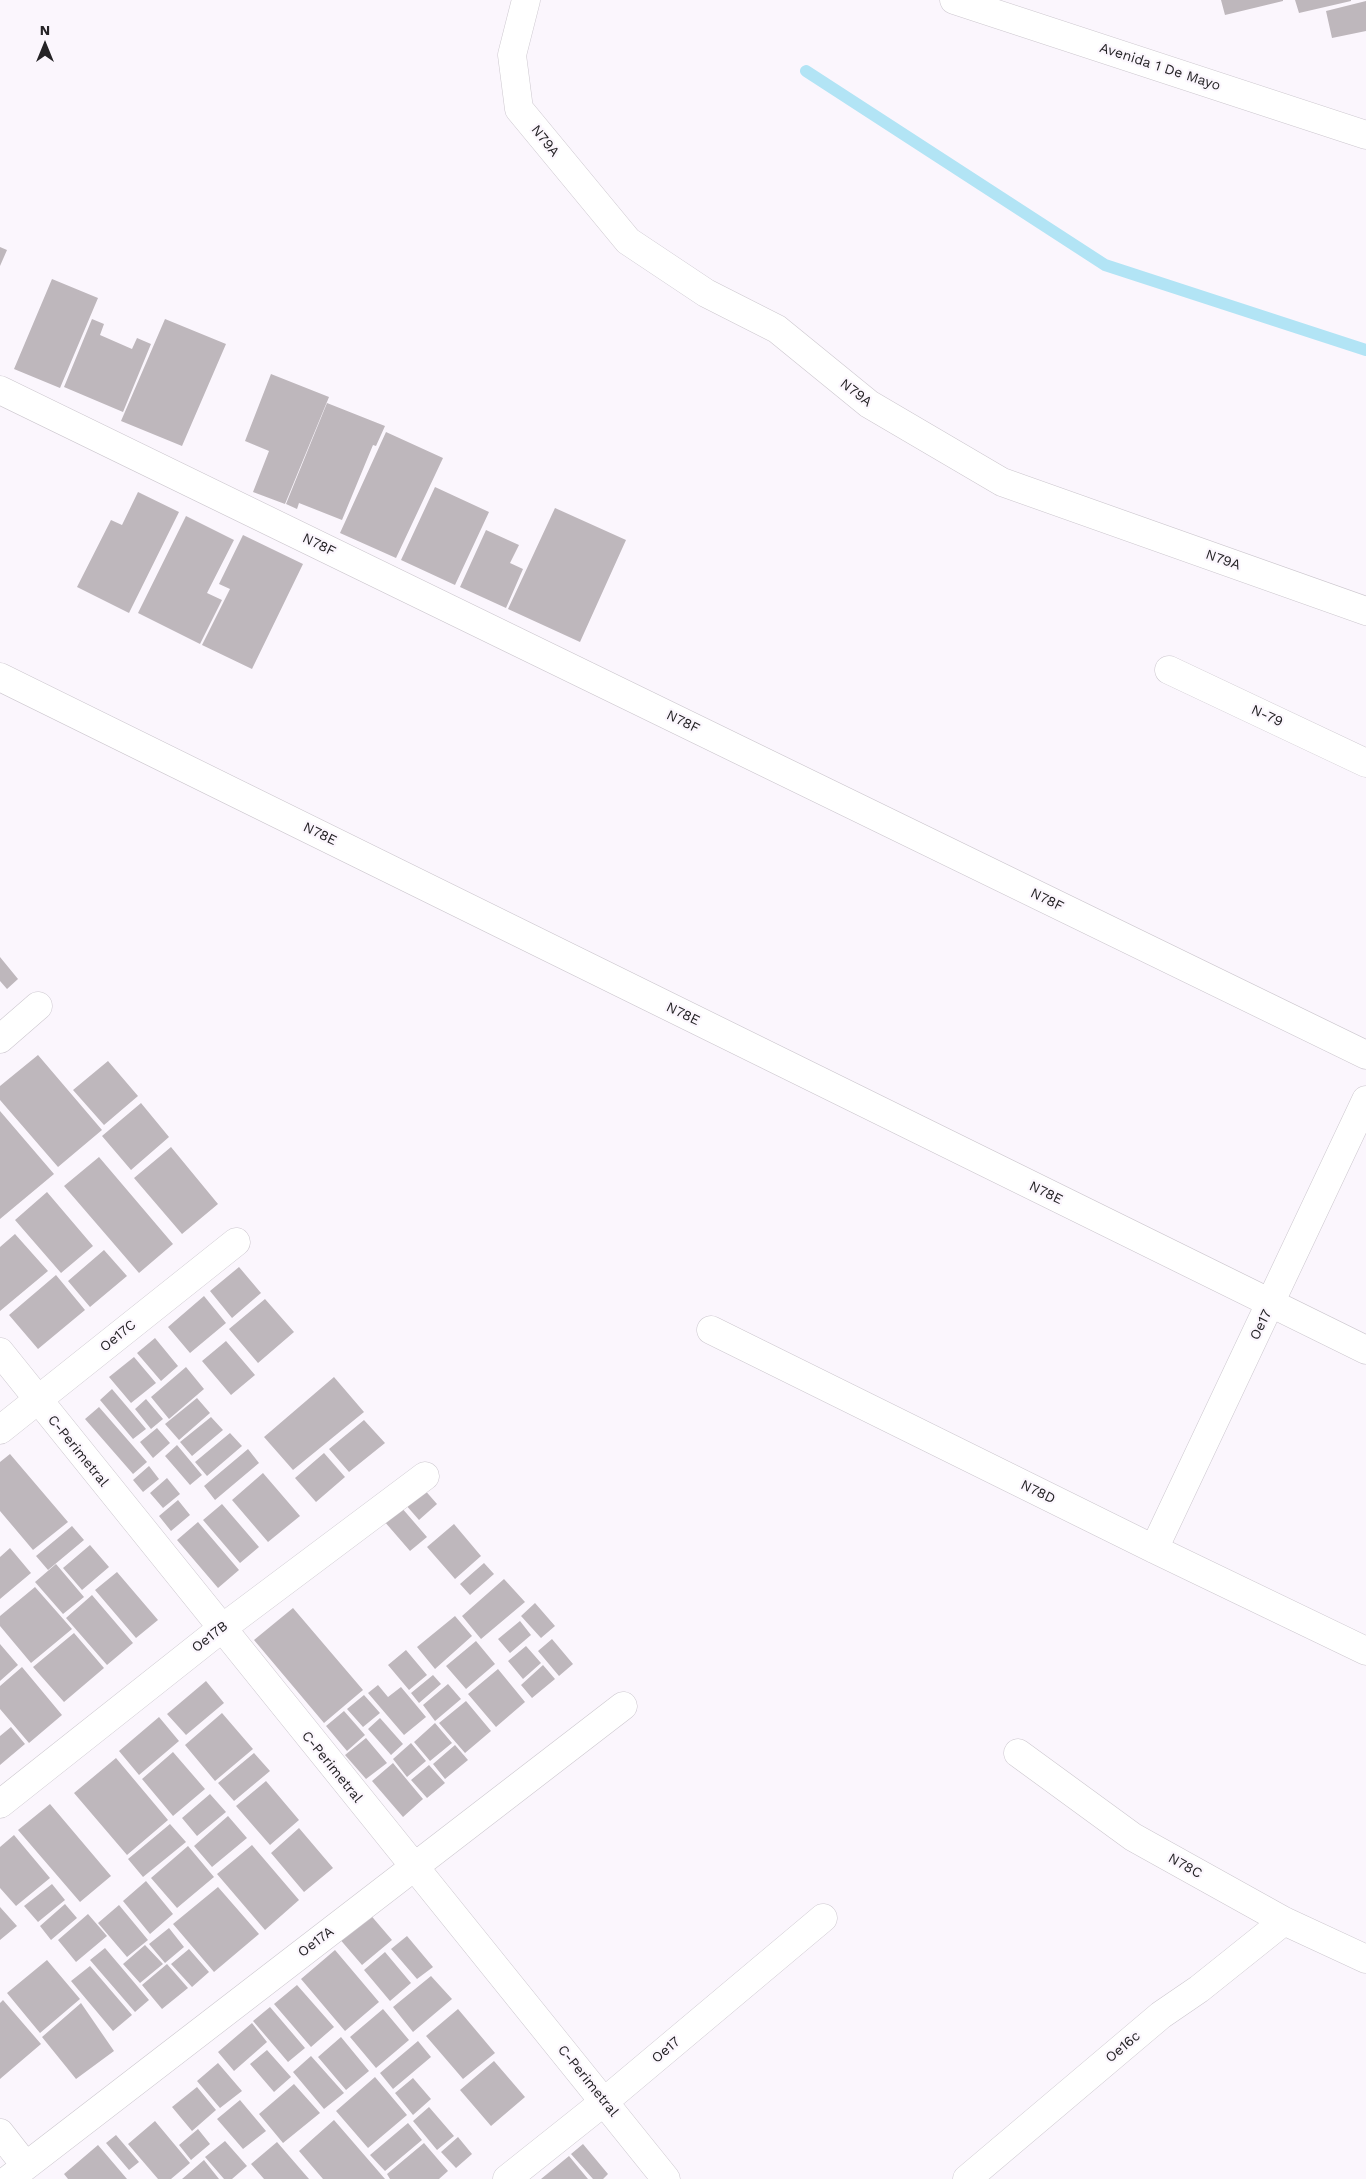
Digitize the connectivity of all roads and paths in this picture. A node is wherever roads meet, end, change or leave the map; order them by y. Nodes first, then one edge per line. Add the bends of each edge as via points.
1 (526, 0) edge
2 (954, 0) edge
3 (1366, 135) edge
4 (0, 390) edge
5 (1366, 611) edge
6 (1169, 670) dead end
7 (0, 676) edge
8 (1366, 763) edge
9 (38, 1006) dead end
10 (0, 1039) edge
11 (1366, 1055) edge
12 (1366, 1100) edge
13 (236, 1242) dead end
14 (1271, 1304) junction
15 (711, 1330) dead end
16 (1366, 1350) edge
17 (0, 1352) edge
18 (38, 1401) junction
19 (0, 1430) edge
20 (425, 1476) dead end
21 (1154, 1549) junction
22 (221, 1629) junction
23 (1366, 1651) edge
24 (623, 1706) dead end
25 (1018, 1753) dead end
26 (0, 1804) edge
27 (413, 1868) junction
28 (823, 1918) dead end
29 (1284, 1921) junction
30 (1366, 1959) edge
31 (605, 2101) junction
32 (0, 2133) edge
33 (17, 2172) edge
34 (508, 2179) edge
35 (666, 2179) edge
36 (967, 2179) edge

1 - 5 street, N79A via 512,55 519,109 628,241 706,293 777,329 869,404 1002,482
2 - 3 street, Avenida 1 De Mayo
4 - 11 street, N78F
6 - 8 street, N-79
7 - 14 street, N78E
9 - 10 street
12 - 14 street, Oe17
13 - 18 street, Oe17C
14 - 16 street, N78E
14 - 21 street, Oe17
15 - 21 street, N78D
17 - 18 street, C-Perimetral
18 - 19 street, Oe17C
18 - 22 street, C-Perimetral
20 - 22 street, Oe17B
21 - 23 street, N78D
22 - 26 street, Oe17B
22 - 27 street, C-Perimetral
24 - 27 street, Oe17A
25 - 29 street, N78C via 1133,1837
27 - 31 street, C-Perimetral
27 - 33 street, Oe17A
28 - 31 street, Oe17
29 - 30 street, N78C
29 - 36 street, Oe16c via 1199,1990 1161,2015
31 - 34 street, Oe17
31 - 35 street, C-Perimetral
32 - 33 street

